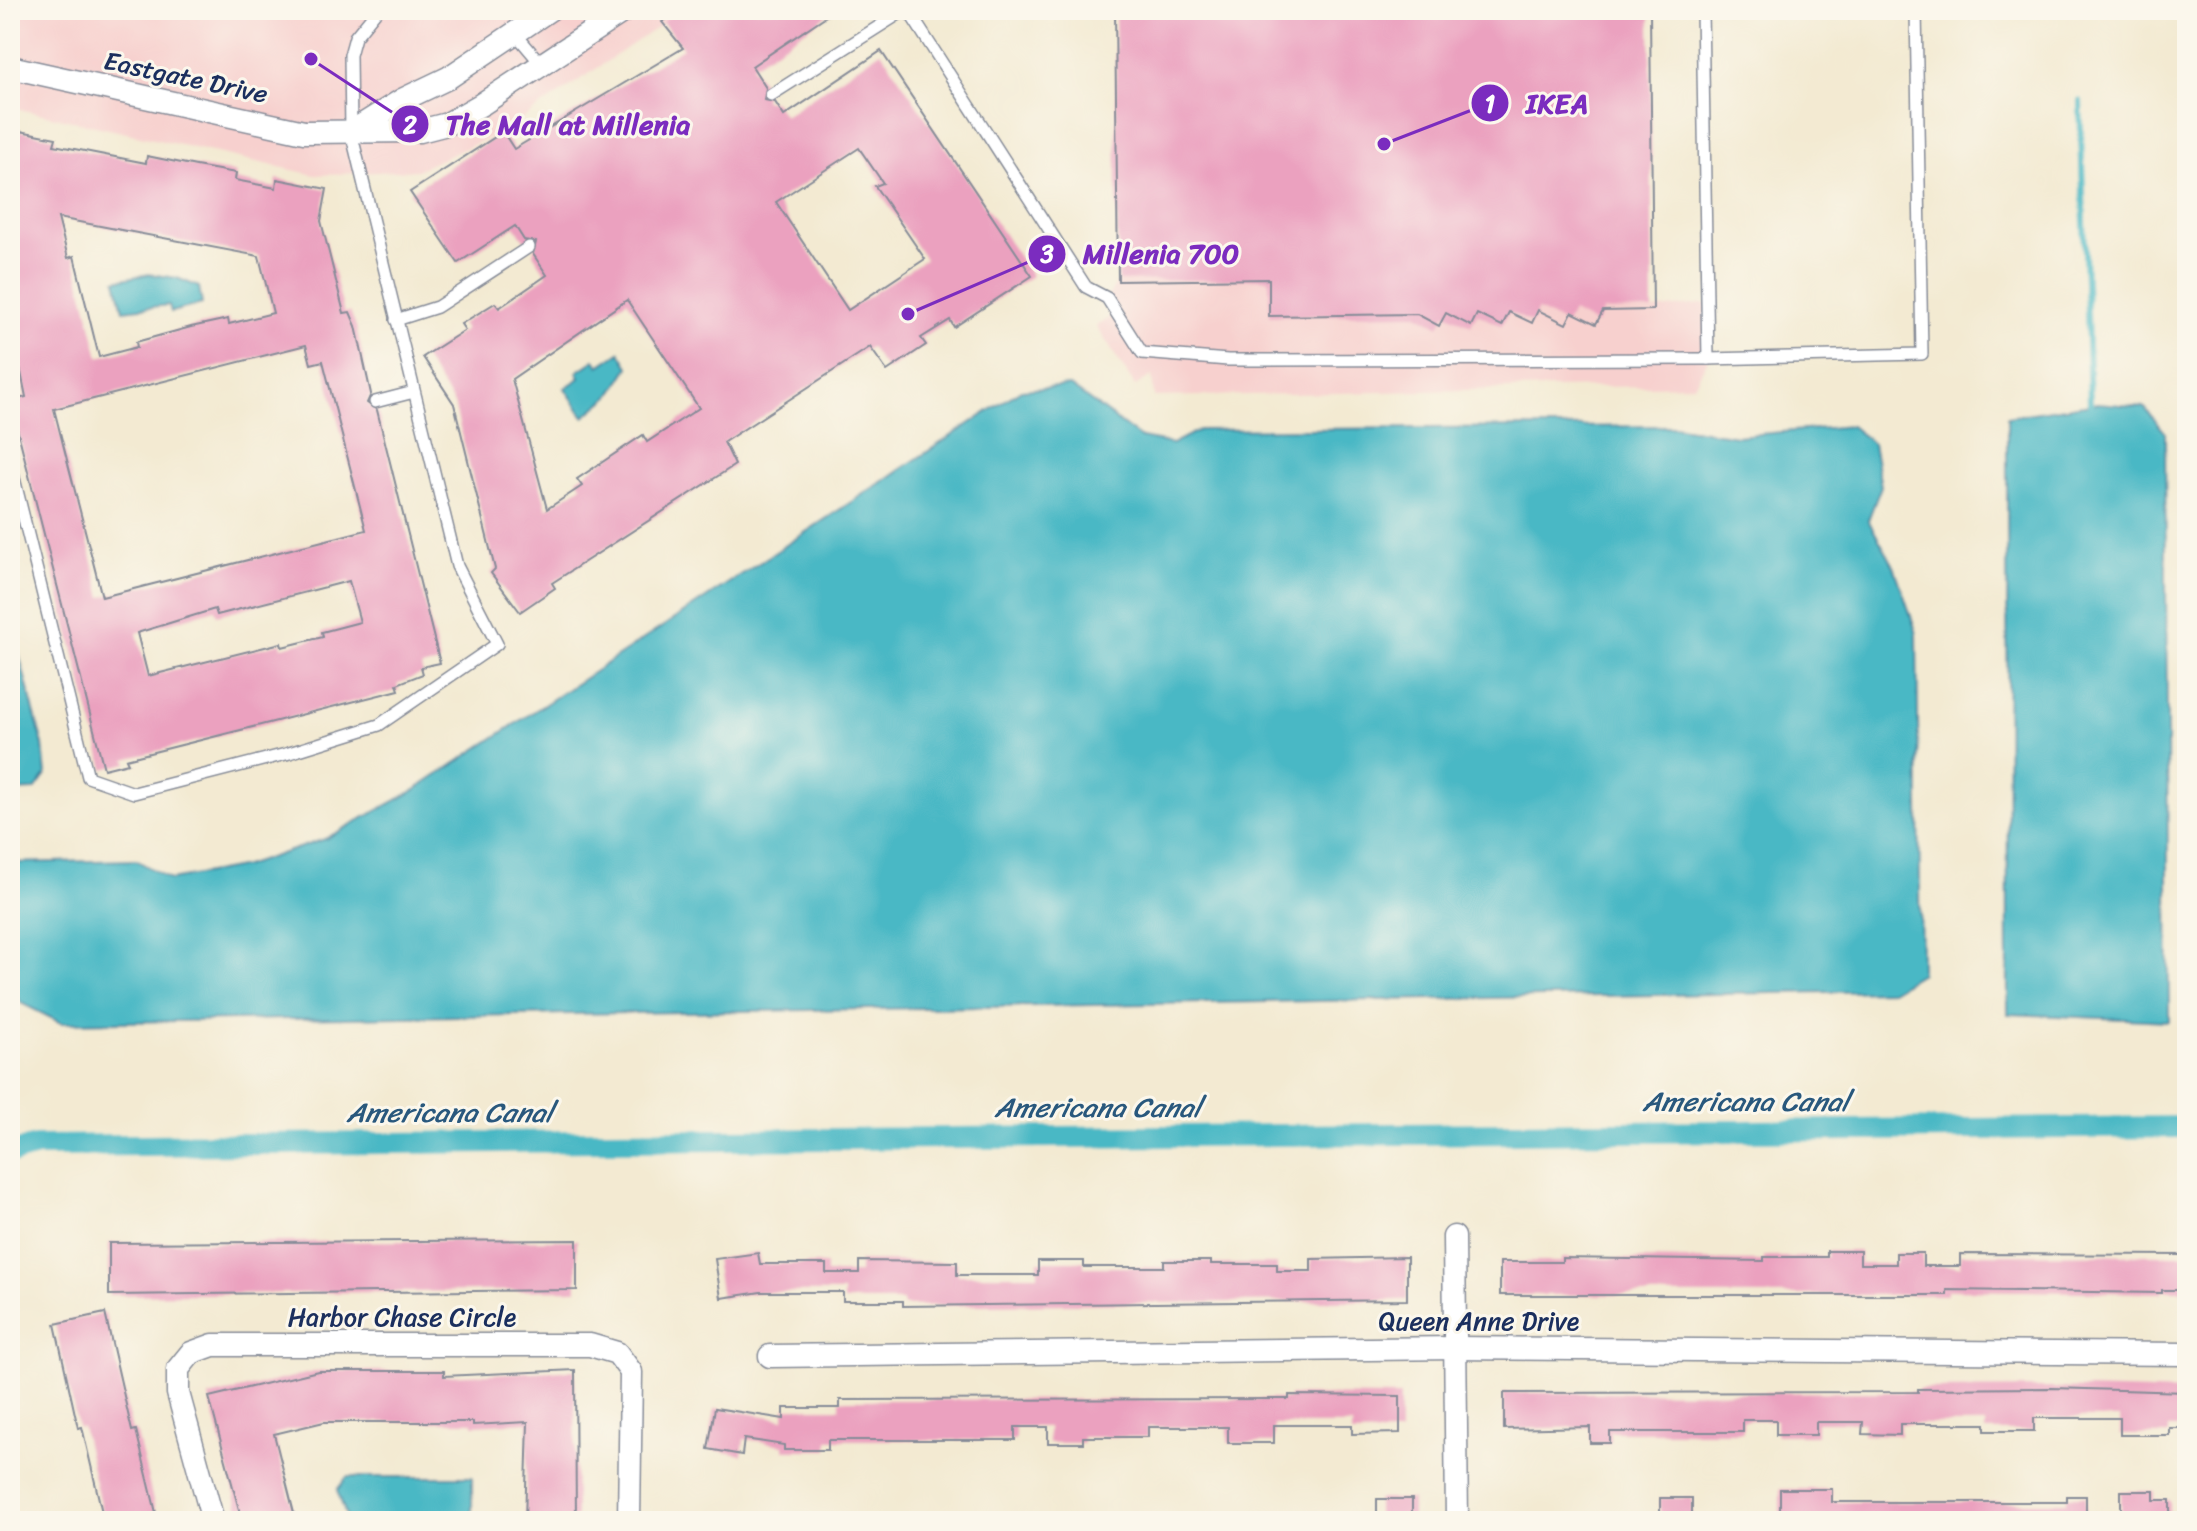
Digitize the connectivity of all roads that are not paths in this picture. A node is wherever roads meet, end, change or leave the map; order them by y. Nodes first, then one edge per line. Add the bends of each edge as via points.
1 (377, 10) edge
2 (549, 10) edge
3 (625, 10) edge
4 (906, 10) edge
5 (1702, 10) edge
6 (1916, 10) edge
7 (515, 33) junction
8 (542, 65) junction
9 (10, 67) edge
10 (771, 95) dead end
11 (351, 132) junction
12 (529, 247) dead end
13 (396, 320) junction
14 (1708, 359) junction
15 (414, 392) junction
16 (375, 402) dead end
17 (10, 462) edge
18 (1454, 1237) dead end
19 (1456, 1348) junction
20 (2187, 1354) edge
21 (770, 1356) dead end
22 (213, 1521) edge
23 (629, 1521) edge
24 (1457, 1521) edge

1 - 11 lane via 355,37 350,55
2 - 7 street
3 - 8 street, Eastgate Drive
4 - 10 lane
4 - 14 lane via 1086,287 1107,298 1142,353 1228,360
5 - 14 lane
6 - 14 lane via 1922,354
7 - 8 lane
7 - 11 street
8 - 11 street, Eastgate Drive via 447,124 420,131
9 - 11 street, Eastgate Drive via 304,132
11 - 13 lane
12 - 13 lane via 437,307
13 - 15 lane
15 - 16 lane
15 - 17 lane via 457,566 497,644 379,725 134,793 88,777
18 - 19 street
19 - 20 street, Queen Anne Drive
19 - 21 street, Queen Anne Drive
19 - 24 street
22 - 23 street, Harbor Chase Circle via 178,1393 178,1369 191,1353 213,1345 590,1345 617,1353 631,1372

